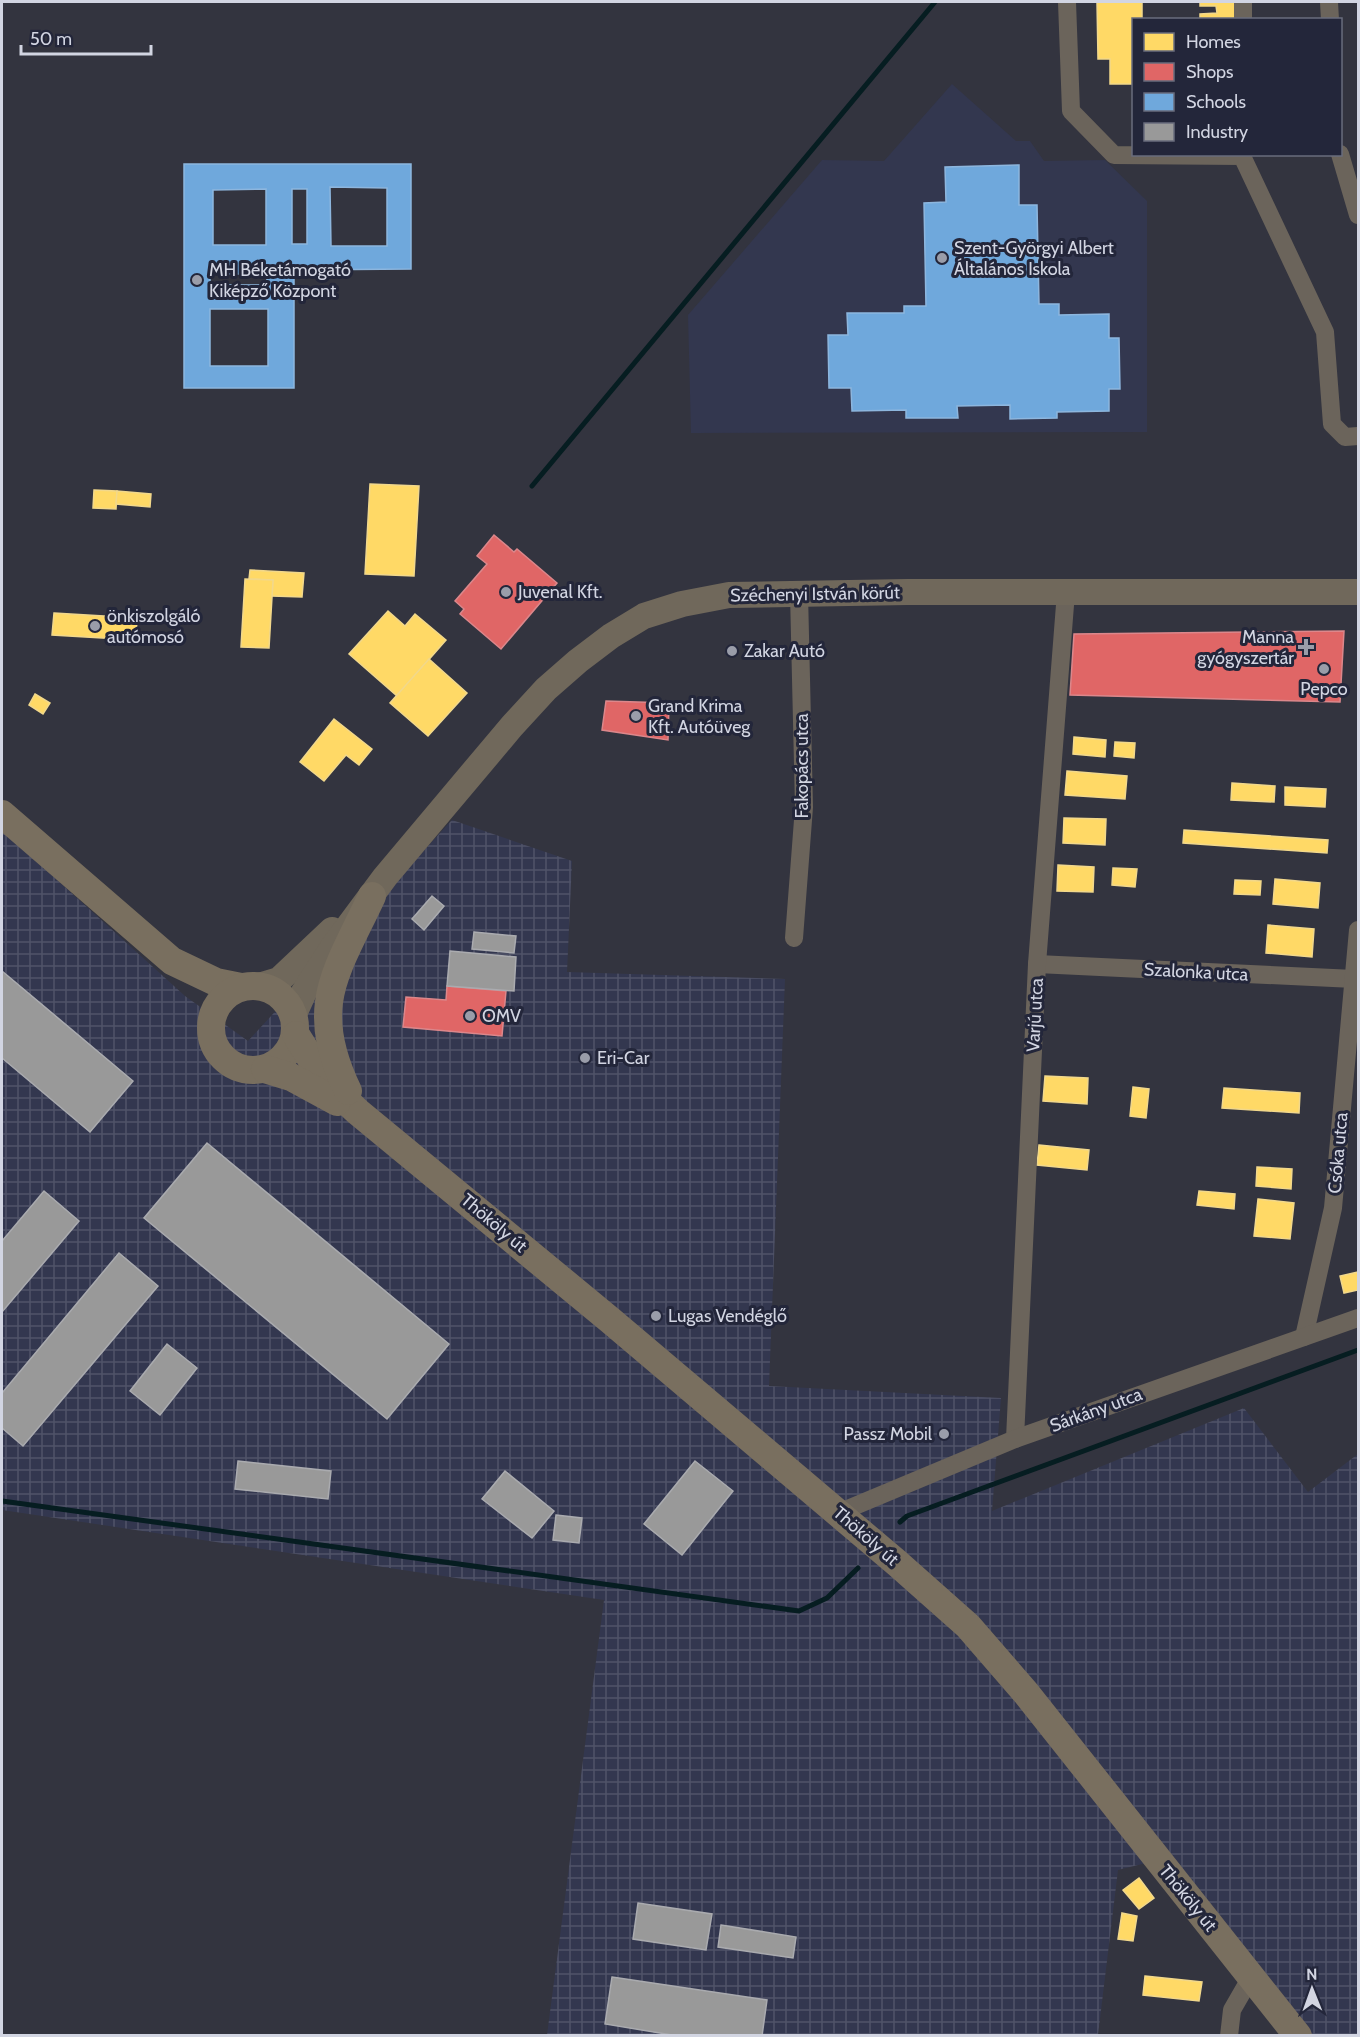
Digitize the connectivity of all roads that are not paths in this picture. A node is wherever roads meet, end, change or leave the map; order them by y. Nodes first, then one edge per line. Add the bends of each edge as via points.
1 (1067, 2) edge
2 (1243, 2) edge
3 (1329, 2) edge
4 (1243, 18) edge
5 (1330, 18) edge
6 (1132, 155) edge
7 (1242, 156) edge
8 (1341, 156) edge
9 (1359, 215) edge
10 (1359, 436) edge
11 (1066, 592) junction
12 (1359, 592) edge
13 (799, 593) junction
14 (2, 814) edge
15 (379, 886) junction
16 (1359, 930) edge
17 (794, 938) dead end
18 (172, 962) junction
19 (1037, 964) junction
20 (1354, 979) junction
21 (250, 986) junction
22 (211, 1025) junction
23 (295, 1025) junction
24 (264, 1069) junction
25 (358, 1112) junction
26 (1359, 1318) edge
27 (1304, 1337) junction
28 (1015, 1439) junction
29 (838, 1513) junction
30 (1251, 1977) junction
31 (1229, 2036) edge
32 (1298, 2036) edge

1 - 6 street via 1071,111 1114,155
2 - 4 street
3 - 5 street
7 - 10 street via 1325,332 1332,424 1345,437
8 - 9 street
11 - 12 street, Széchenyi István körút
11 - 13 street, Széchenyi István körút
11 - 19 street, Varjú utca
13 - 15 street, Széchenyi István körút via 729,595 682,603 644,616 611,636 546,688
13 - 17 street, Fakopács utca via 804,807
14 - 18 main road
15 - 21 street, Széchenyi István körút via 279,980
15 - 23 street, Széchenyi István körút via 304,992
15 - 25 main road via 335,972 328,1004 328,1034 334,1059
16 - 20 street, Csóka utca
18 - 21 main road, Thököly út via 216,982
18 - 22 main road, Thököly út
19 - 20 street, Szalonka utca
19 - 28 street, Varjú utca
20 - 27 street, Csóka utca via 1333,1208
21 - 22 main road via 226,995 215,1008
21 - 23 main road, Thököly út via 274,990 286,1000
22 - 24 main road, Thököly út via 222,1057 242,1069
23 - 24 main road via 285,1055
23 - 25 main road, Thököly út via 325,1081
24 - 25 main road, Thököly út via 291,1077
25 - 29 main road, Thököly út
26 - 27 street, Sárkány utca
27 - 28 street, Sárkány utca
28 - 29 street, Sárkány utca
29 - 30 main road, Thököly út via 968,1626
30 - 31 street via 1232,2010
30 - 32 main road, Thököly út

